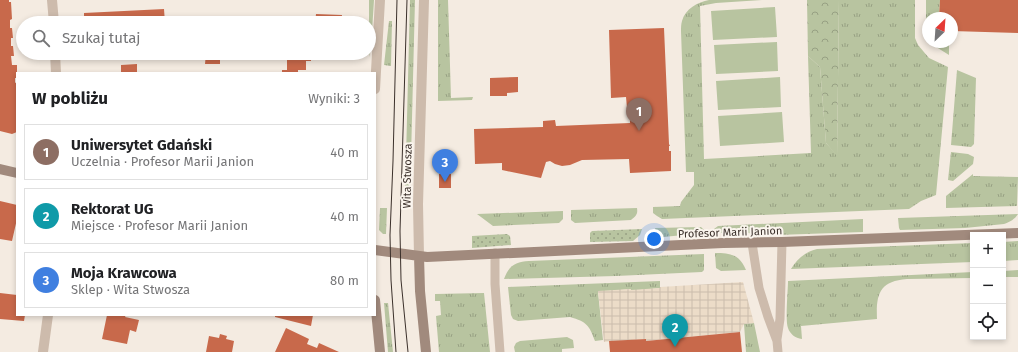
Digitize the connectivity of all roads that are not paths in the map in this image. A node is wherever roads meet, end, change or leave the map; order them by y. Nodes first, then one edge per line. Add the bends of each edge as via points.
1 (52, 0) edge
2 (380, 0) edge
3 (424, 0) edge
4 (53, 16) edge
5 (55, 60) edge
6 (56, 72) edge
7 (376, 72) edge
8 (0, 169) edge
9 (16, 173) edge
10 (1018, 232) edge
11 (782, 242) junction
12 (752, 243) junction
13 (376, 250) edge
14 (495, 254) junction
15 (419, 256) junction
16 (376, 310) edge
17 (48, 316) edge
18 (777, 341) junction
19 (43, 352) edge
20 (380, 352) edge
21 (426, 352) edge
22 (500, 352) edge
23 (778, 352) edge

1 - 4 street
2 - 7 street
3 - 15 street, Wita Stwosza via 418,204
5 - 6 street
8 - 9 street
10 - 11 street, Profesor Marii Janion
11 - 12 street, Profesor Marii Janion
11 - 18 lane
12 - 14 street, Profesor Marii Janion
12 - 18 lane via 759,288
13 - 15 street, Profesor Marii Janion
14 - 15 street, Profesor Marii Janion
14 - 22 lane
15 - 21 street, Wita Stwosza
16 - 20 street
17 - 19 street
18 - 23 lane

